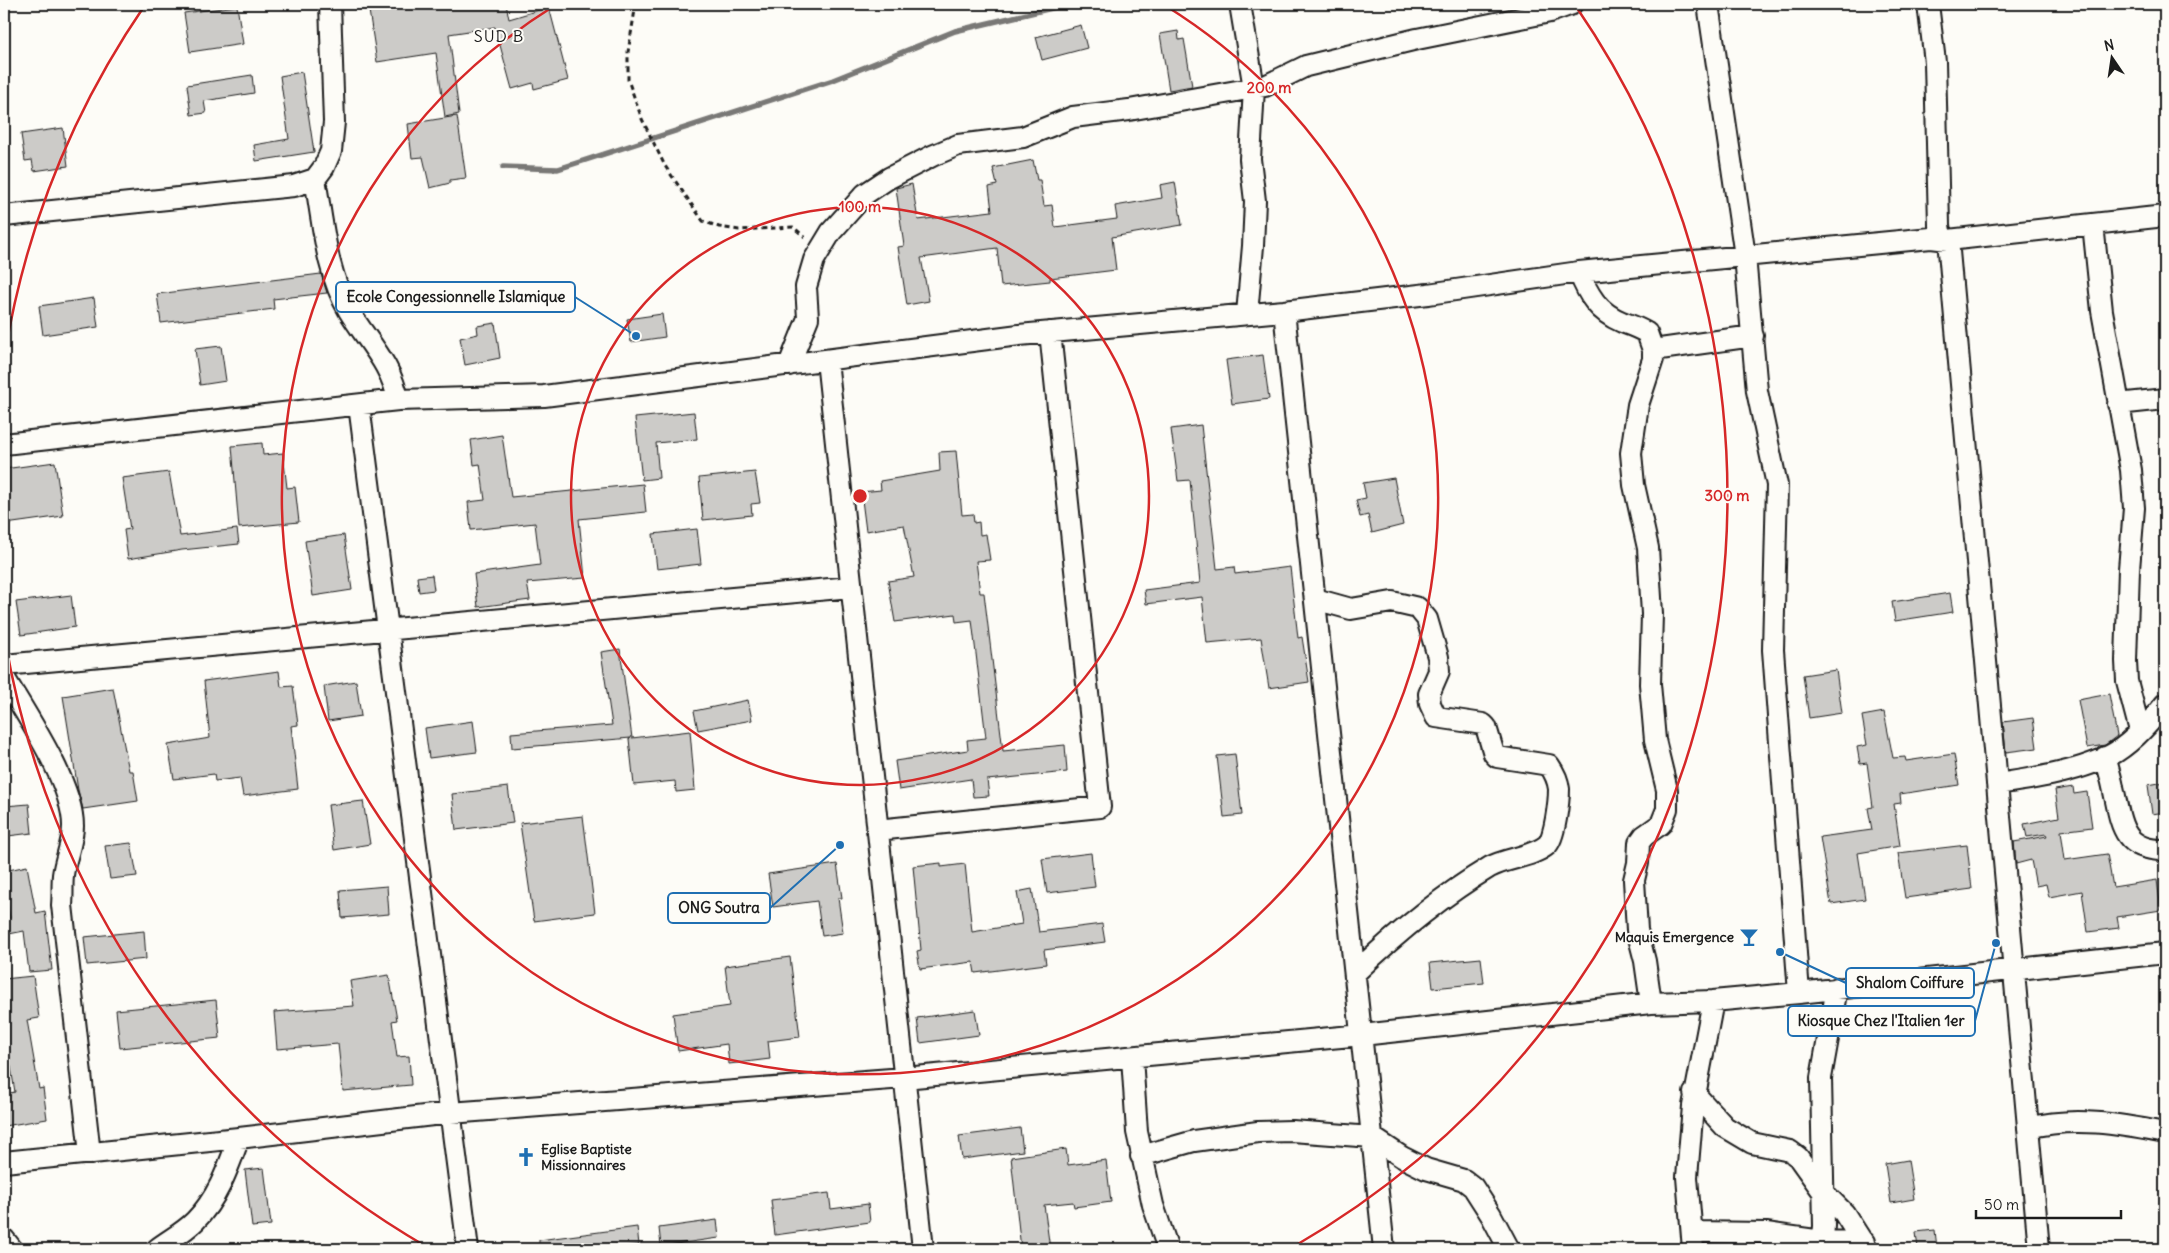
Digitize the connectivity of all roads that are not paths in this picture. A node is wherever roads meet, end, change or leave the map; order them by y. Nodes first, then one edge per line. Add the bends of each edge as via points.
1 (330, 4) edge
2 (1240, 4) edge
3 (1572, 4) edge
4 (1708, 4) edge
5 (1928, 4) edge
6 (1254, 88) junction
7 (315, 179) junction
8 (4, 216) edge
9 (2165, 216) edge
10 (2093, 224) junction
11 (1944, 239) junction
12 (1745, 256) junction
13 (1579, 272) junction
14 (1284, 311) junction
15 (1247, 314) junction
16 (1050, 332) junction
17 (1753, 336) junction
18 (1653, 350) junction
19 (826, 360) junction
20 (789, 365) junction
21 (2165, 399) edge
22 (398, 400) junction
23 (2118, 404) junction
24 (359, 405) junction
25 (4, 444) edge
26 (851, 587) junction
27 (1315, 599) junction
28 (388, 629) junction
29 (4, 665) edge
30 (4, 677) edge
31 (2165, 704) edge
32 (2140, 731) junction
33 (2106, 757) junction
34 (1997, 784) junction
35 (877, 830) junction
36 (2165, 850) edge
37 (2165, 953) edge
38 (2013, 970) junction
39 (1355, 972) junction
40 (1837, 988) junction
41 (1799, 993) junction
42 (1713, 1001) junction
43 (1651, 1003) junction
44 (1362, 1035) junction
45 (1132, 1057) junction
46 (904, 1078) junction
47 (1694, 1094) junction
48 (450, 1112) junction
49 (2028, 1128) junction
50 (2159, 1130) edge
51 (1372, 1137) junction
52 (239, 1138) junction
53 (90, 1154) junction
54 (1142, 1156) junction
55 (4, 1162) edge
56 (1823, 1192) junction
57 (4, 1238) edge
58 (1693, 1241) edge
59 (1822, 1245) edge
60 (1865, 1246) edge
61 (12, 1249) edge
62 (157, 1249) edge
63 (468, 1249) edge
64 (923, 1249) edge
65 (1168, 1249) edge
66 (1384, 1249) edge
67 (1509, 1249) edge
68 (2038, 1249) edge

1 - 7 street via 334,122 331,151
2 - 6 street
3 - 6 street via 1550,12 1306,66
4 - 12 street
5 - 11 street via 1935,62 1938,225
6 - 15 street via 1250,159 1255,201
6 - 20 street via 1073,117 1023,137 958,146 889,178 866,194 831,232 819,252 806,287 808,318
7 - 8 street via 294,186
7 - 22 street via 336,284 349,311 393,377
9 - 10 street
10 - 11 street
10 - 23 street via 2102,311
11 - 12 street
11 - 34 street
12 - 13 street
12 - 17 street
13 - 14 street
13 - 18 street via 1594,303 1610,316 1647,333
14 - 15 street
14 - 27 street
15 - 16 street
16 - 19 street
16 - 35 street via 1100,807
17 - 18 street
17 - 41 street via 1756,391 1777,485 1773,650
18 - 43 street via 1651,368 1634,419 1631,453 1634,485 1648,548 1652,614 1650,684 1655,740 1667,790 1665,818 1639,843 1634,880 1638,930
19 - 20 street
19 - 26 street
20 - 22 street via 544,396
21 - 23 street
22 - 24 street
23 - 32 street via 2131,470 2134,508 2129,569 2127,680
24 - 25 street
24 - 28 street
26 - 28 street
26 - 35 street
27 - 39 street
27 - 39 street via 1351,608 1392,602 1418,608 1427,619 1437,652 1439,671 1429,694 1436,717 1483,724 1494,754 1549,765 1559,789 1552,837 1547,845 1494,865 1458,887 1400,930
28 - 29 street
28 - 48 street
30 - 53 street via 58,772 68,798 73,825 63,873 62,905
31 - 32 street
32 - 33 street
33 - 34 street via 2091,764
33 - 36 street via 2121,827 2139,846
34 - 38 street
35 - 46 street
37 - 38 street
38 - 40 street
38 - 49 street
39 - 44 street
40 - 41 street
40 - 56 street via 1821,1078
41 - 42 street
42 - 43 street
42 - 47 street
43 - 44 street
44 - 45 street
44 - 51 street
45 - 46 street
45 - 54 street via 1137,1132
46 - 48 street
46 - 64 street
47 - 56 street via 1725,1127 1752,1143 1790,1151 1798,1157
47 - 58 street via 1687,1178
48 - 52 street
48 - 63 street
49 - 50 street via 2051,1122 2080,1121
49 - 68 street
51 - 54 street via 1258,1132 1194,1141
51 - 66 street
51 - 67 street via 1426,1169 1464,1180 1473,1187
52 - 53 street
52 - 62 street via 224,1178 210,1203 194,1222
53 - 55 street
54 - 65 street via 1153,1205
56 - 59 street
56 - 60 street via 1844,1214
57 - 61 street
58 - 59 street via 1766,1233
59 - 60 street

